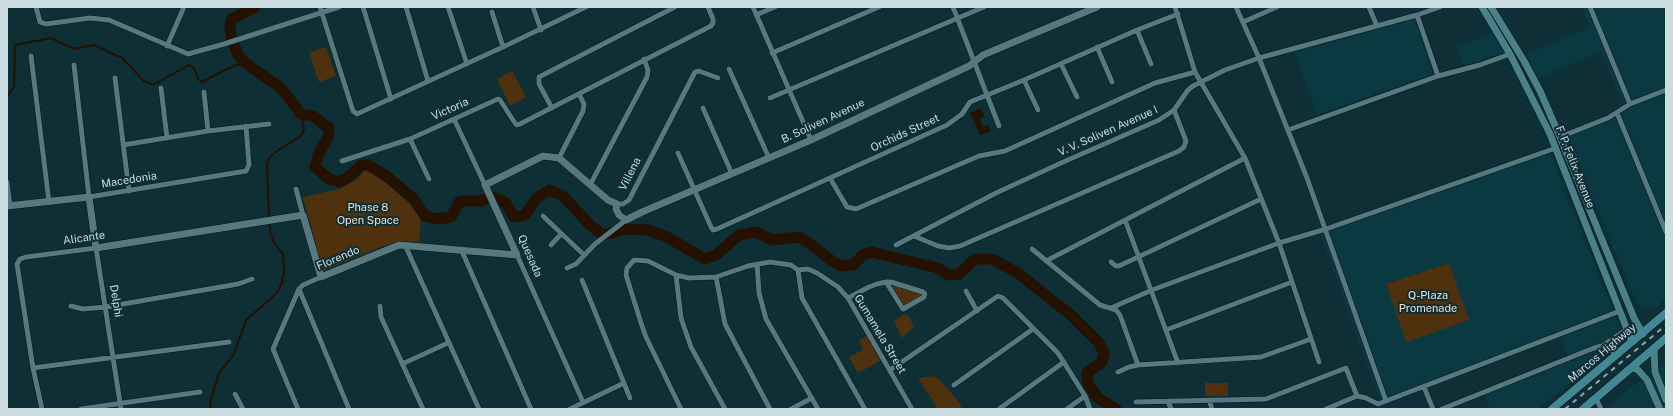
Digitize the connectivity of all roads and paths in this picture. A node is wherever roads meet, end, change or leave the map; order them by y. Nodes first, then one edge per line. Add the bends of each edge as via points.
1 (36, 7) edge
2 (184, 7) edge
3 (339, 7) edge
4 (363, 7) edge
5 (406, 7) edge
6 (448, 7) edge
7 (533, 7) edge
8 (586, 7) edge
9 (675, 7) edge
10 (708, 7) edge
11 (753, 7) edge
12 (775, 7) edge
13 (879, 7) edge
14 (953, 7) edge
15 (984, 7) edge
16 (1098, 7) edge
17 (1175, 7) edge
18 (1236, 7) edge
19 (1277, 7) edge
20 (1370, 7) edge
21 (1440, 7) edge
22 (1491, 7) edge
23 (1590, 7) edge
24 (1482, 8) edge
25 (576, 9) edge
26 (321, 10) edge
27 (492, 12) dead end
28 (1178, 14) junction
29 (756, 15) junction
30 (1418, 15) junction
31 (957, 18) junction
32 (1244, 22) junction
33 (1377, 26) junction
34 (541, 30) junction
35 (1137, 30) junction
36 (167, 46) junction
37 (503, 47) junction
38 (1097, 47) junction
39 (772, 53) junction
40 (1510, 54) junction
41 (31, 56) dead end
42 (1259, 58) junction
43 (644, 59) junction
44 (974, 62) junction
45 (467, 64) junction
46 (1061, 64) junction
47 (1151, 64) dead end
48 (74, 65) dead end
49 (729, 69) dead end
50 (1195, 72) junction
51 (1438, 76) junction
52 (115, 78) dead end
53 (718, 78) dead end
54 (1024, 80) junction
55 (428, 81) junction
56 (1112, 82) dead end
57 (1201, 82) junction
58 (161, 88) dead end
59 (788, 90) junction
60 (1666, 90) edge
61 (1540, 91) junction
62 (204, 92) dead end
63 (579, 94) junction
64 (987, 94) junction
65 (1532, 96) junction
66 (1077, 97) dead end
67 (770, 98) dead end
68 (391, 99) junction
69 (1630, 104) junction
70 (552, 108) junction
71 (703, 108) dead end
72 (1038, 110) dead end
73 (1174, 110) junction
74 (1617, 113) junction
75 (454, 119) junction
76 (269, 124) dead end
77 (246, 126) junction
78 (999, 126) dead end
79 (1288, 130) junction
80 (208, 131) junction
81 (1560, 137) junction
82 (168, 138) junction
83 (410, 139) junction
84 (811, 140) junction
85 (124, 145) junction
86 (1556, 148) junction
87 (678, 153) dead end
88 (559, 158) junction
89 (769, 158) junction
90 (1245, 158) junction
91 (342, 161) dead end
92 (732, 174) junction
93 (830, 178) junction
94 (429, 179) dead end
95 (7, 182) edge
96 (590, 185) junction
97 (486, 188) junction
98 (296, 189) dead end
99 (695, 190) junction
100 (129, 191) junction
101 (89, 197) junction
102 (1261, 199) junction
103 (49, 202) junction
104 (617, 204) junction
105 (8, 206) edge
106 (303, 215) junction
107 (543, 216) dead end
108 (626, 220) junction
109 (1126, 220) junction
110 (1326, 229) junction
111 (1666, 232) edge
112 (561, 234) junction
113 (914, 236) junction
114 (1279, 244) junction
115 (406, 245) junction
116 (551, 245) dead end
117 (896, 245) dead end
118 (96, 248) junction
119 (461, 249) junction
120 (1032, 249) dead end
121 (517, 255) junction
122 (584, 255) junction
123 (1139, 256) junction
124 (1046, 261) junction
125 (1111, 262) dead end
126 (757, 264) junction
127 (566, 268) dead end
128 (798, 270) junction
129 (676, 275) junction
130 (321, 277) junction
131 (716, 277) junction
132 (252, 279) dead end
133 (582, 280) dead end
134 (886, 282) junction
135 (1292, 282) junction
136 (299, 289) junction
137 (1152, 290) junction
138 (966, 291) dead end
139 (848, 298) junction
140 (71, 306) dead end
141 (380, 306) dead end
142 (106, 307) junction
143 (1111, 308) junction
144 (977, 311) junction
145 (1620, 311) junction
146 (1666, 314) edge
147 (1634, 318) junction
148 (1626, 327) junction
149 (1033, 328) junction
150 (1166, 330) junction
151 (1643, 334) junction
152 (1666, 338) edge
153 (1311, 339) junction
154 (230, 342) dead end
155 (1632, 342) junction
156 (448, 343) junction
157 (1602, 346) junction
158 (1654, 349) junction
159 (1617, 355) junction
160 (114, 358) junction
161 (1064, 362) junction
162 (1319, 362) dead end
163 (1178, 363) junction
164 (402, 364) junction
165 (1138, 365) junction
166 (1632, 367) junction
167 (33, 368) junction
168 (890, 370) junction
169 (1118, 372) dead end
170 (624, 383) junction
171 (954, 385) dead end
172 (1424, 387) junction
173 (200, 392) dead end
174 (235, 394) dead end
175 (1085, 396) junction
176 (1357, 396) junction
177 (630, 398) dead end
178 (812, 398) junction
179 (1596, 398) junction
180 (1209, 400) junction
181 (1666, 400) edge
182 (1168, 401) junction
183 (1386, 401) junction
184 (120, 402) junction
185 (582, 402) junction
186 (1136, 402) dead end
187 (42, 409) edge
188 (82, 409) edge
189 (121, 409) edge
190 (243, 409) edge
191 (298, 409) edge
192 (349, 409) edge
193 (423, 409) edge
194 (478, 409) edge
195 (531, 409) edge
196 (570, 409) edge
197 (681, 409) edge
198 (725, 409) edge
199 (770, 409) edge
200 (791, 409) edge
201 (818, 409) edge
202 (865, 409) edge
203 (912, 409) edge
204 (999, 409) edge
205 (1067, 409) edge
206 (1090, 409) edge
207 (1171, 409) edge
208 (1212, 409) edge
209 (1326, 409) edge
210 (1433, 409) edge
211 (1442, 409) edge
212 (1552, 409) edge
213 (1583, 409) edge
214 (1601, 409) edge
215 (1660, 409) edge

1 - 36 street via 40,22 46,24 90,18 103,19 116,22
2 - 36 street
3 - 26 street
4 - 68 street
5 - 55 street
6 - 45 street
7 - 34 street
8 - 25 street
9 - 70 street via 539,77 538,84
10 - 43 street, Victoria via 713,19 711,26
11 - 29 street
12 - 29 street
13 - 39 street
14 - 31 street
15 - 31 street
16 - 44 street, B. Soliven Avenue via 983,55
17 - 28 street
18 - 32 street
19 - 32 street
20 - 33 street
21 - 30 street, V. V. Soliven Avenue I
22 - 24 street
22 - 61 main road, F. P. Felix Avenue
23 - 69 street
24 - 40 main road, F. P. Felix Avenue
25 - 34 street
26 - 36 street via 188,54
26 - 68 street via 353,111 361,113
27 - 37 street
28 - 35 street, Orchids Street
28 - 50 street
29 - 39 street
30 - 33 street, V. V. Soliven Avenue I
30 - 51 street
31 - 44 street
31 - 59 street
32 - 42 street
33 - 42 street, V. V. Soliven Avenue I
34 - 37 street
35 - 38 street, Orchids Street
35 - 47 street
37 - 45 street
38 - 46 street, Orchids Street
38 - 56 street
39 - 59 street
40 - 51 street
40 - 65 main road, F. P. Felix Avenue
41 - 103 street
42 - 57 street, V. V. Soliven Avenue I
42 - 79 street
43 - 63 street, Victoria
43 - 96 street via 648,70 647,77
44 - 64 street
44 - 84 street, B. Soliven Avenue
45 - 55 street
46 - 54 street, Orchids Street
46 - 66 street
48 - 101 street
49 - 89 street
50 - 57 street
50 - 93 street via 1155,83 1005,151 979,156 856,209 846,207
51 - 79 street
52 - 85 street
53 - 104 street, Villena via 695,72 629,200
54 - 64 street, Orchids Street
54 - 72 street
55 - 68 street
57 - 73 street, V. V. Soliven Avenue I via 1188,90
57 - 90 street
58 - 82 street
59 - 67 street
59 - 84 street
60 - 69 street
61 - 65 main road
61 - 81 main road, F. P. Felix Avenue
62 - 80 street
63 - 70 street, Victoria
63 - 88 street via 584,104 583,111
64 - 78 street
64 - 93 street, Orchids Street via 970,102 962,114 947,124
65 - 86 main road, F. P. Felix Avenue
69 - 74 street
70 - 75 street, Victoria via 517,125 498,99
71 - 92 street
73 - 113 street, V. V. Soliven Avenue I via 1159,120 996,193
73 - 113 street via 1186,140 1184,147 1179,151 960,246 938,246
74 - 81 street
74 - 111 street
75 - 83 street, Victoria
75 - 97 street, Quesada
76 - 77 street
77 - 80 street
77 - 100 street, Macedonia via 249,165 246,171
79 - 110 street
80 - 82 street
81 - 147 main road, F. P. Felix Avenue
82 - 85 street
83 - 91 street, Victoria
83 - 94 street
84 - 89 street, B. Soliven Avenue
85 - 100 street
86 - 110 street
86 - 145 main road, F. P. Felix Avenue
87 - 99 street, Orchids Street
88 - 96 street, Villena
88 - 97 street via 543,156
89 - 92 street, B. Soliven Avenue
90 - 102 street
90 - 109 street
92 - 99 street, B. Soliven Avenue
93 - 99 street, Orchids Street via 714,230
95 - 105 street
96 - 104 street, Villena
97 - 121 street, Quesada
98 - 106 street
99 - 108 street, B. Soliven Avenue
100 - 101 street, Macedonia
101 - 103 street, Macedonia
101 - 118 street, Delphi
102 - 114 street
102 - 123 street
103 - 105 street, Macedonia
104 - 108 street via 619,215
106 - 118 street, Alicante
106 - 130 street
107 - 112 street
108 - 122 street, B. Soliven Avenue
109 - 123 street
109 - 124 street
110 - 114 street
110 - 183 street
112 - 116 street
112 - 122 street
113 - 117 street, V. V. Soliven Avenue I
114 - 135 street
114 - 137 street
115 - 119 street, Florendo
115 - 130 street, Florendo via 392,247
115 - 156 street
118 - 142 street, Delphi
118 - 167 street, Alicante via 26,257 18,261
119 - 121 street, Florendo
119 - 195 street
120 - 124 street
121 - 185 street, Quesada
122 - 127 street, B. Soliven Avenue via 576,264
123 - 125 street via 1119,266
123 - 137 street
124 - 143 street via 1100,305
126 - 128 street, Gumamela Street via 770,262 791,265
126 - 131 street, Gumamela Street
126 - 178 street via 759,293 766,319
128 - 139 street, Gumamela Street via 808,269 817,273 838,287
128 - 202 street via 802,298
129 - 131 street, Gumamela Street via 689,278
129 - 197 street, Gumamela Street via 648,262 634,260 627,268 626,275 646,338
129 - 198 street via 681,318 691,347
130 - 136 street, Florendo
131 - 199 street via 725,324
132 - 142 street via 238,284
133 - 170 street
134 - 134 street via 923,292 924,297 903,309
134 - 139 street
135 - 150 street
135 - 153 street
136 - 191 street via 273,349
136 - 192 street
137 - 143 street
137 - 150 street
138 - 144 street
139 - 168 street, Gumamela Street
140 - 142 street via 83,309
141 - 164 street via 381,317
142 - 160 street, Delphi
143 - 165 street via 1120,315
144 - 149 street via 998,296 1004,298
144 - 168 street
145 - 148 main road, F. P. Felix Avenue
145 - 172 street
146 - 151 main road, Marcos Highway
147 - 148 main road via 1632,325
147 - 151 main road, F. P. Felix Avenue
148 - 155 main road, F. P. Felix Avenue
148 - 157 street
149 - 161 street
149 - 171 street
150 - 163 street
151 - 155 main road, Marcos Highway
152 - 158 main road
153 - 162 street
153 - 163 street via 1261,357
154 - 160 street
155 - 159 main road, Marcos Highway
156 - 164 street
156 - 194 street
157 - 159 street
157 - 211 street
158 - 166 main road
158 - 181 main road via 1655,372
159 - 212 main road, Marcos Highway
160 - 167 street
160 - 184 street, Delphi
161 - 175 street
161 - 204 street
163 - 165 street
164 - 193 street
165 - 169 street
166 - 179 main road
166 - 215 main road via 1643,374
167 - 187 street, Alicante
168 - 203 street, Gumamela Street
170 - 177 street
170 - 185 street
172 - 183 street
172 - 210 street
173 - 184 street
174 - 190 street
175 - 205 street
175 - 206 street
176 - 180 street via 1346,368 1266,399
176 - 183 street via 1378,404
176 - 209 street
178 - 200 street
178 - 201 street
179 - 213 main road
179 - 214 street
180 - 182 street
180 - 208 street
182 - 186 street
182 - 207 street
184 - 188 street
184 - 189 street, Delphi
185 - 196 street

